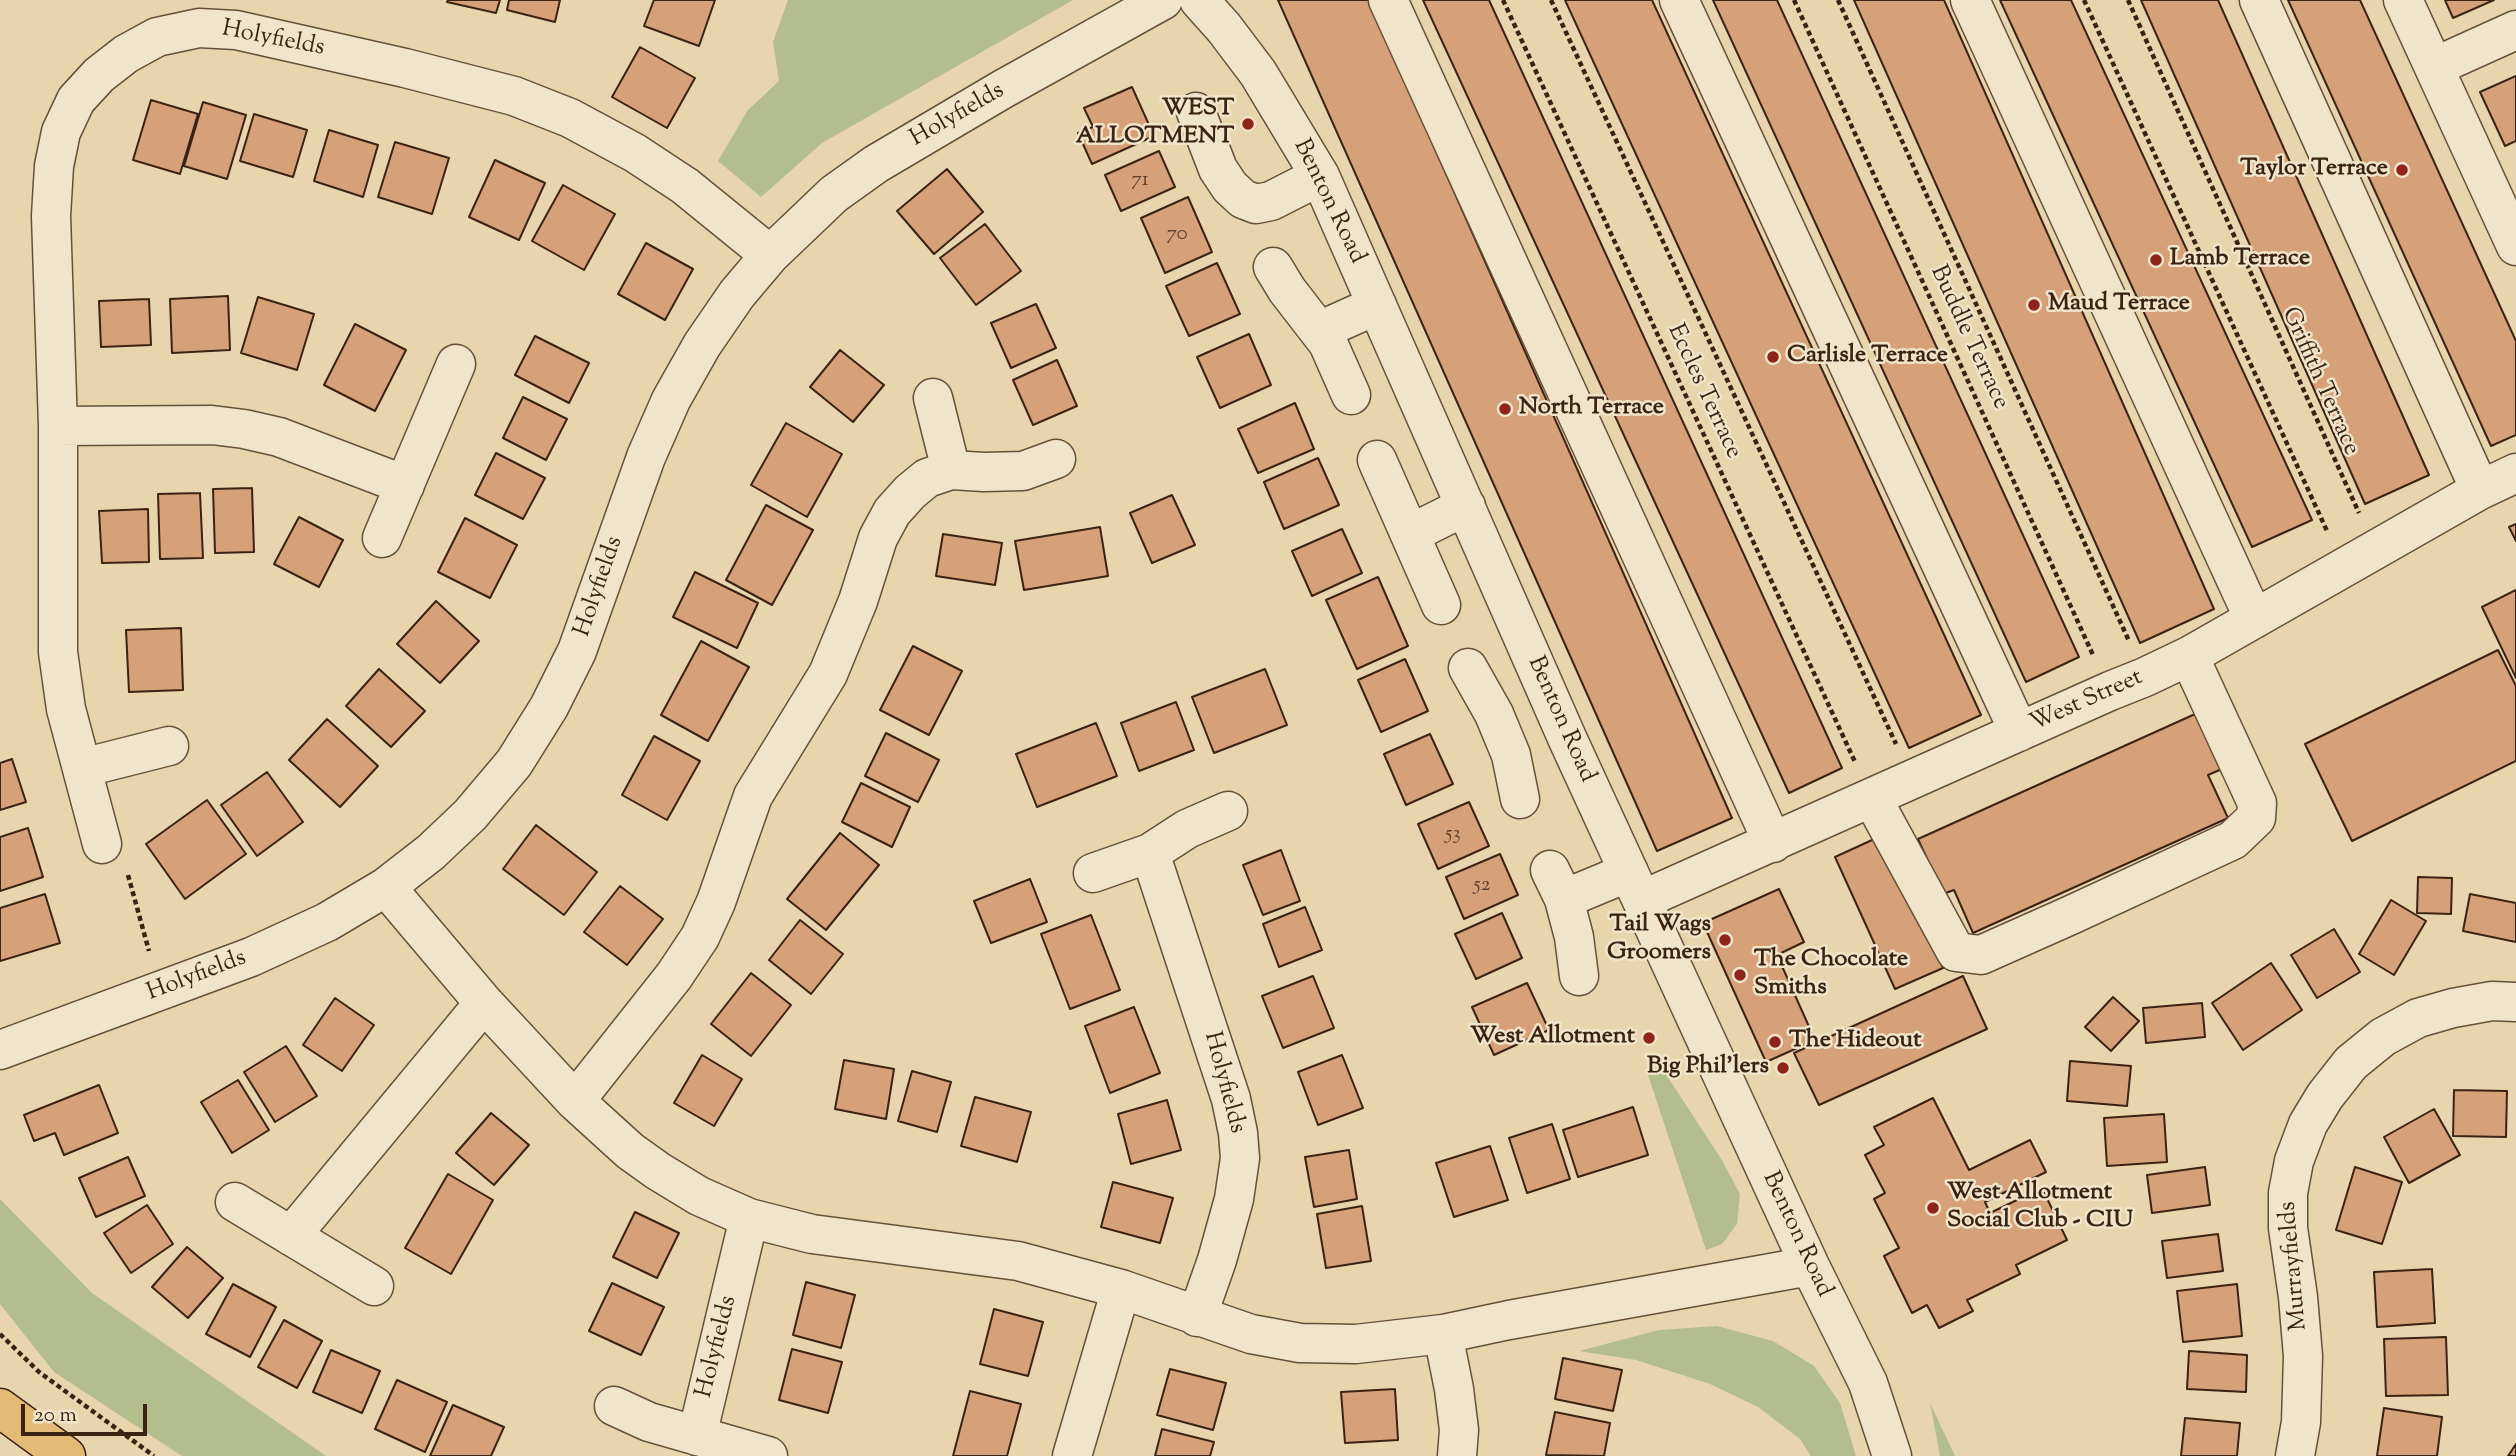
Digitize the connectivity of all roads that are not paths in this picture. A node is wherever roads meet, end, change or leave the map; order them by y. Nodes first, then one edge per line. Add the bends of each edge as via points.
1 (1163, 0) edge
2 (1199, 0) edge
3 (1388, 0) edge
4 (1679, 0) edge
5 (1970, 0) edge
6 (2259, 0) edge
7 (2403, 0) edge
8 (2516, 30) edge
9 (2434, 67) junction
10 (1196, 112) dead end
11 (1320, 176) junction
12 (2516, 246) edge
13 (770, 255) junction
14 (1273, 267) dead end
15 (1377, 304) junction
16 (1319, 331) junction
17 (456, 365) dead end
18 (1351, 395) dead end
19 (933, 398) dead end
20 (58, 426) junction
21 (1056, 458) dead end
22 (1377, 460) dead end
23 (951, 470) junction
24 (2516, 473) edge
25 (405, 485) junction
26 (2480, 489) junction
27 (1466, 506) junction
28 (1410, 534) junction
29 (382, 538) dead end
30 (1441, 605) dead end
31 (2254, 619) junction
32 (2189, 656) junction
33 (1468, 668) dead end
34 (2019, 732) junction
35 (1568, 740) junction
36 (169, 746) dead end
37 (1511, 755) junction
38 (82, 768) junction
39 (1872, 798) junction
40 (1520, 799) dead end
41 (1228, 811) dead end
42 (1773, 843) junction
43 (102, 844) road end
44 (1150, 853) junction
45 (1093, 873) dead end
46 (1635, 886) junction
47 (386, 887) junction
48 (1579, 976) dead end
49 (2516, 1002) edge
50 (484, 1003) junction
51 (0, 1051) edge
52 (575, 1101) junction
53 (235, 1202) dead end
54 (749, 1217) junction
55 (291, 1236) junction
56 (1810, 1266) junction
57 (374, 1286) dead end
58 (1121, 1289) junction
59 (1197, 1317) junction
60 (1443, 1334) junction
61 (614, 1406) dead end
62 (2, 1407) edge
63 (697, 1436) junction
64 (66, 1456) edge
65 (768, 1456) edge
66 (1072, 1456) edge
67 (1457, 1456) edge
68 (1892, 1456) edge
69 (2295, 1456) edge

1 - 13 street, Holyfields via 876,164 834,194
2 - 11 street, Benton Road via 1258,73
3 - 42 street
4 - 34 street
5 - 31 street
6 - 26 street
7 - 9 street
8 - 9 street
9 - 12 street
10 - 11 street via 1218,169 1243,199 1256,204 1271,201
11 - 15 street, Benton Road
13 - 20 street, Holyfields via 685,186 635,153 570,118 514,96 236,30 199,28 158,37 99,75 76,100 61,132 51,216
13 - 47 street, Holyfields via 702,345 671,400 577,651 549,707 514,763 470,815
14 - 16 street
15 - 16 street
15 - 27 street, Benton Road
16 - 18 street
17 - 25 street
19 - 23 street
20 - 25 street via 244,429 279,437
20 - 38 street, Holyfields via 58,652 64,700
21 - 23 street via 1023,471
22 - 28 street
23 - 52 street via 927,478 892,512 828,674 753,796 700,937
24 - 26 street, West Street
25 - 29 street
26 - 31 street, West Street
27 - 28 street
27 - 35 street, Benton Road
28 - 30 street
31 - 32 street, West Street
32 - 34 street, West Street
32 - 39 street via 2257,803 2256,818 2233,840 2071,915 1981,955 1956,952
33 - 37 street
34 - 39 street, West Street
35 - 37 street
35 - 46 street, Benton Road
36 - 38 street
37 - 40 street
38 - 43 street, Holyfields
39 - 42 street, West Street
41 - 44 street via 1187,829
42 - 46 street, West Street
44 - 45 street
44 - 59 street, Holyfields via 1231,1099 1238,1133 1240,1158 1234,1199
46 - 48 street, West Street via 1557,884 1574,937
46 - 56 street, Benton Road
47 - 50 street
47 - 51 street, Holyfields via 327,922 251,957
49 - 69 street, Murrayfields via 2453,1008 2418,1018 2383,1037 2351,1063 2308,1124 2288,1193 2302,1356 2301,1422
50 - 52 street
50 - 55 street
52 - 54 street via 658,1171 699,1196
53 - 55 street
54 - 58 street via 812,1234 1018,1261
54 - 63 street, Holyfields
55 - 57 street
56 - 60 street
56 - 68 street, Benton Road via 1868,1383
58 - 59 street
58 - 66 street
59 - 60 street via 1300,1343 1356,1343
60 - 67 street via 1459,1430
61 - 63 street
62 - 64 main road
63 - 65 street

